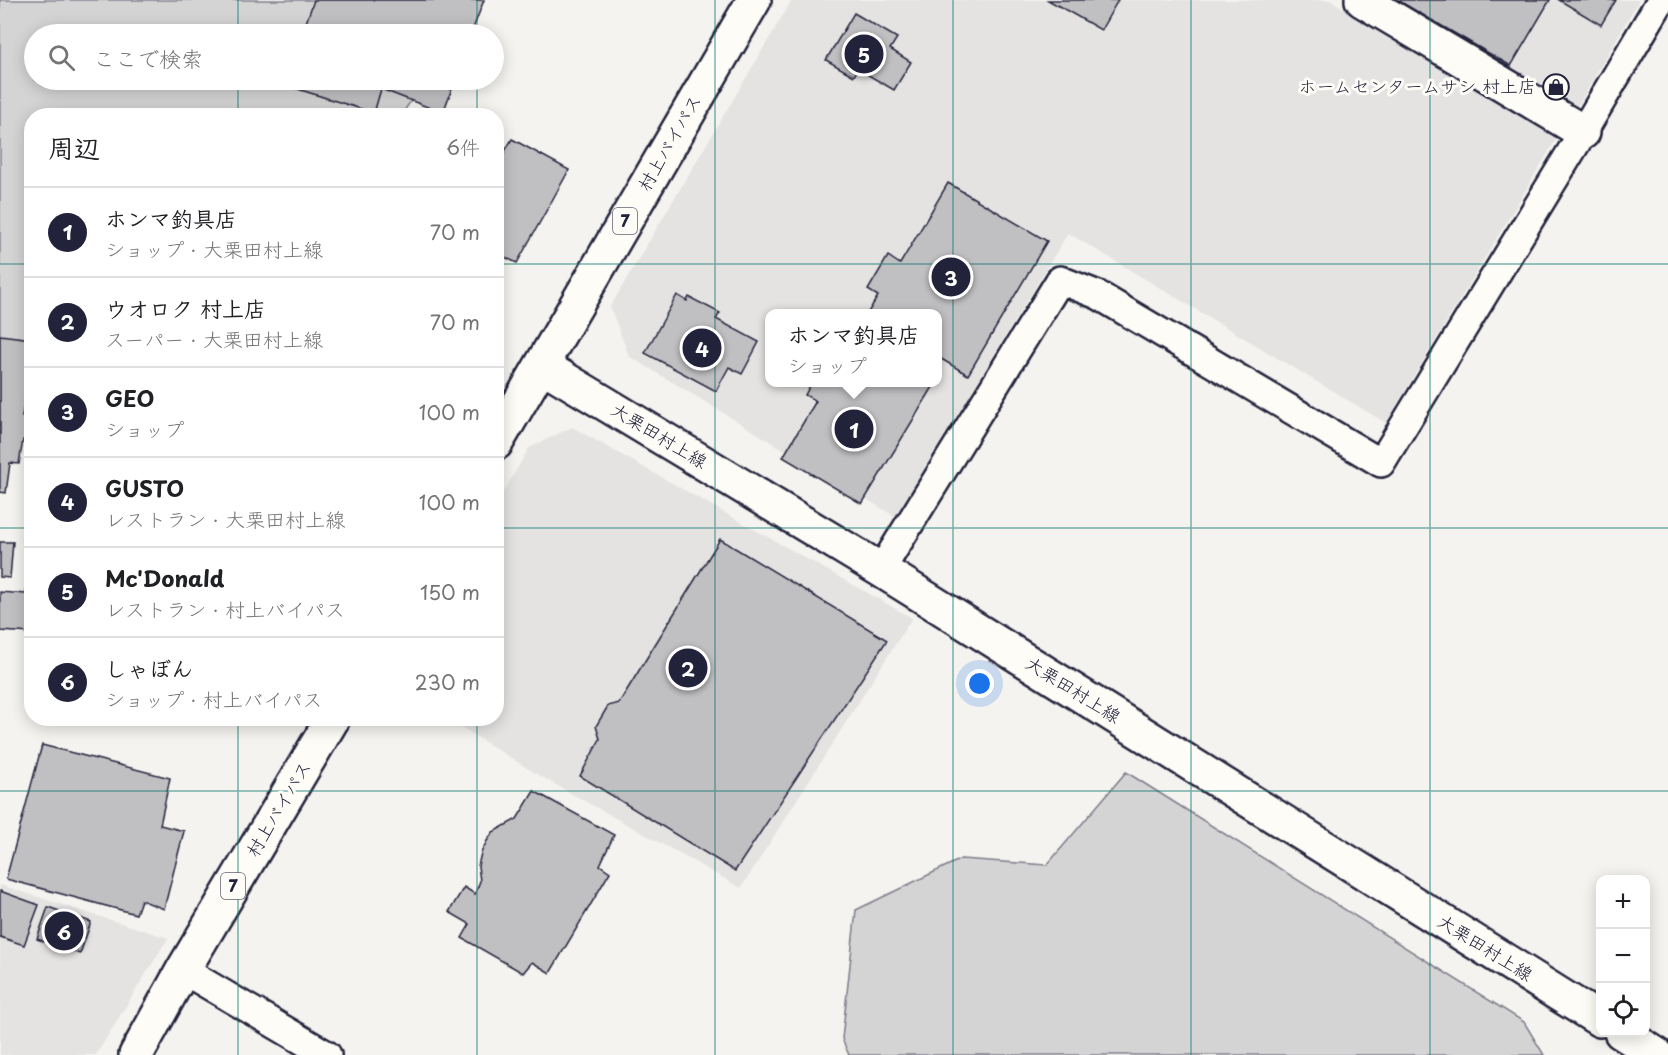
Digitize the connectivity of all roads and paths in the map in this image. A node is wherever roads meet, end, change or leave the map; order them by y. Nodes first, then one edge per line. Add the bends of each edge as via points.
1 (754, 0) edge
2 (1362, 0) edge
3 (1661, 0) edge
4 (1583, 132) junction
5 (543, 366) junction
6 (504, 430) edge
7 (880, 570) junction
8 (328, 726) edge
9 (183, 970) junction
10 (1596, 1018) edge
11 (1629, 1037) edge
12 (136, 1055) edge
13 (327, 1055) edge
14 (1657, 1055) edge

1 - 5 main road, 村上バイパス / 7
2 - 4 main road
3 - 4 street
4 - 7 street via 1380,463 1098,295 1060,279
5 - 6 main road, 村上バイパス / 7
5 - 7 main road, 大栗田村上線
7 - 10 main road, 大栗田村上線
8 - 9 main road, 村上バイパス / 7
9 - 12 main road, 村上バイパス / 7
9 - 13 street
11 - 14 main road

